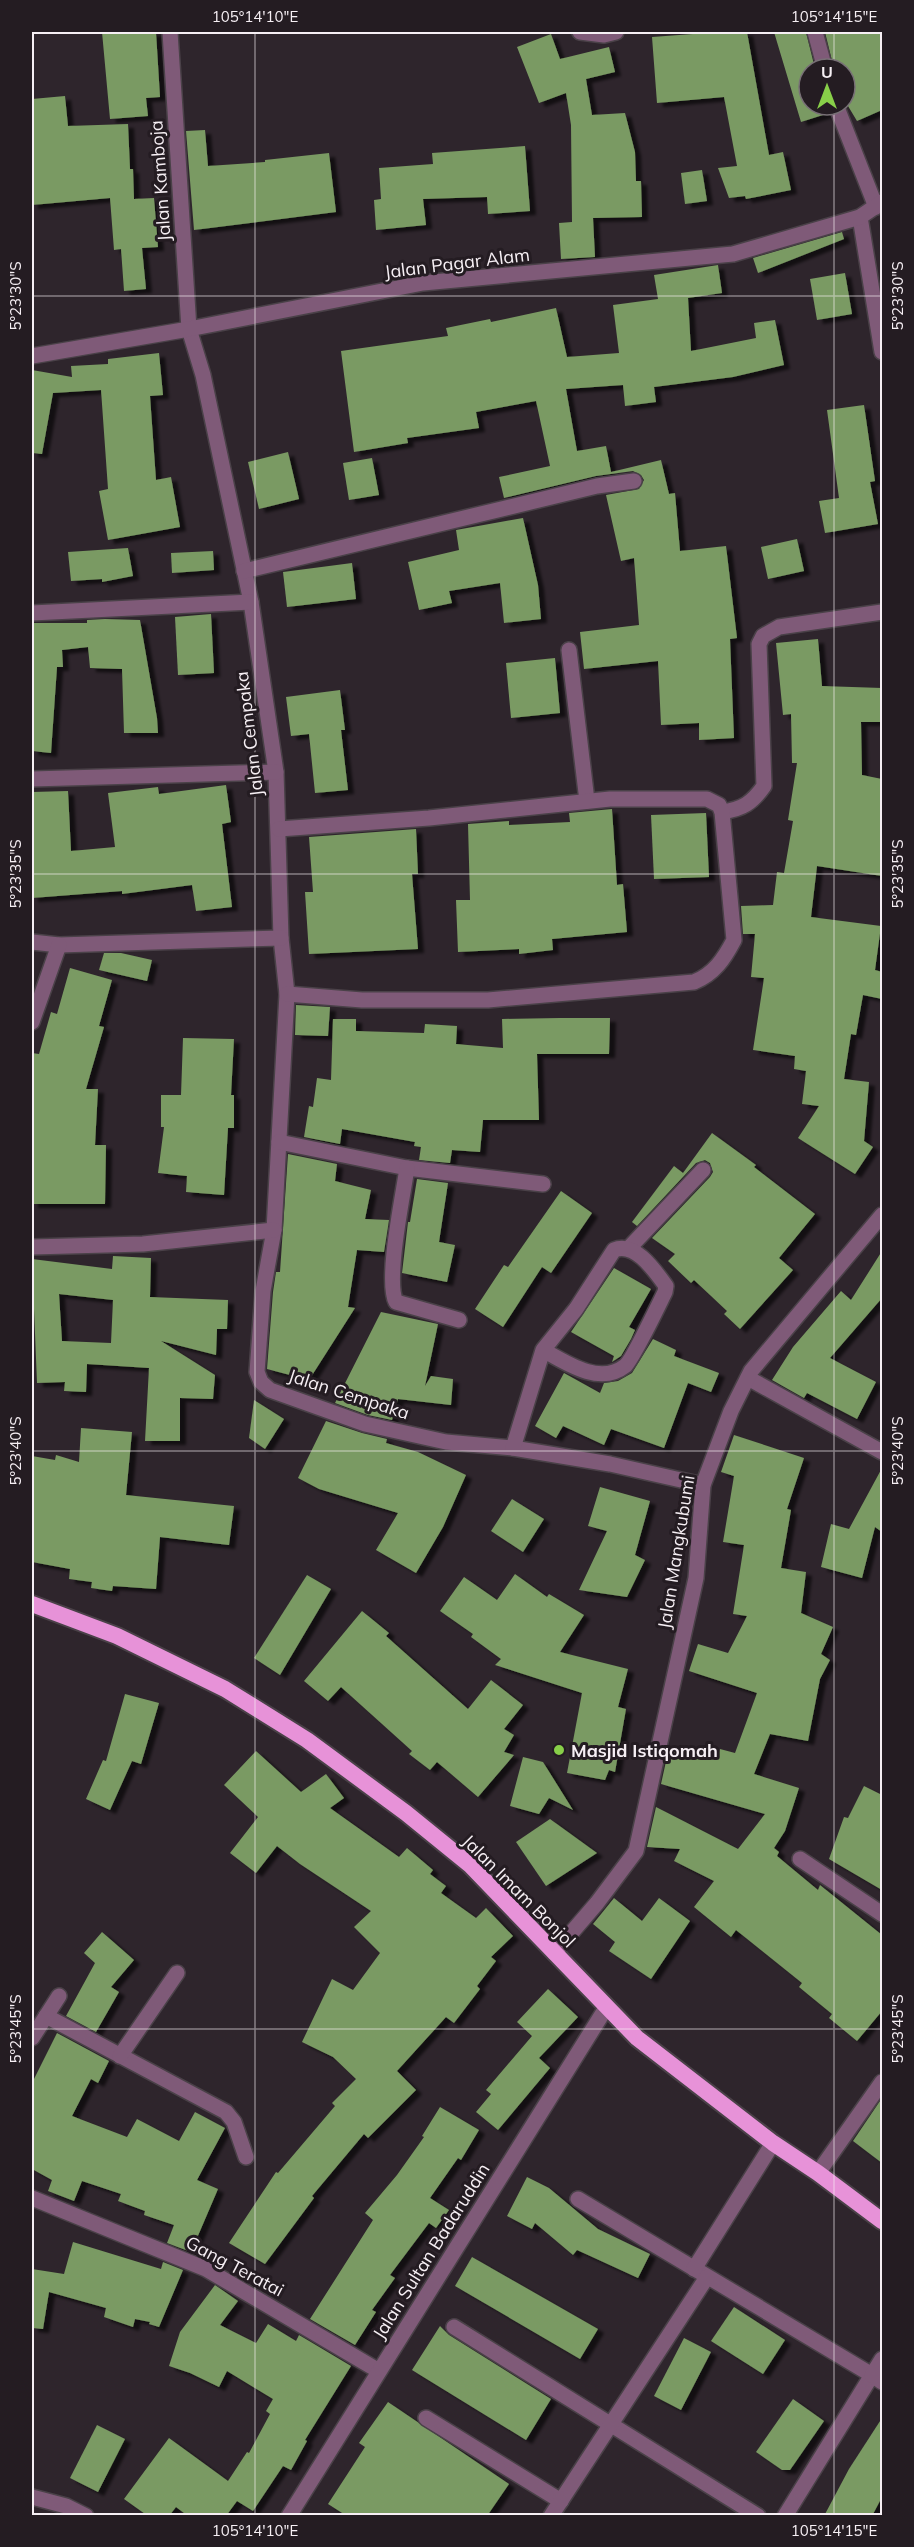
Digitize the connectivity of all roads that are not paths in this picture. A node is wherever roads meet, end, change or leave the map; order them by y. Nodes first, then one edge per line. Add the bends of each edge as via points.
1 (170, 32) edge
2 (580, 32) edge
3 (616, 32) edge
4 (814, 32) edge
5 (821, 57) edge
6 (841, 117) edge
7 (879, 204) edge
8 (860, 218) junction
9 (189, 329) junction
10 (882, 352) edge
11 (32, 356) edge
12 (634, 481) dead end
13 (243, 571) junction
14 (251, 602) junction
15 (882, 612) edge
16 (32, 613) edge
17 (568, 650) dead end
18 (276, 772) junction
19 (32, 779) edge
20 (587, 801) junction
21 (722, 812) junction
22 (279, 829) junction
23 (281, 938) junction
24 (32, 942) edge
25 (59, 945) junction
26 (287, 994) junction
27 (32, 1022) edge
28 (279, 1142) junction
29 (407, 1168) junction
30 (703, 1170) dead end
31 (543, 1185) dead end
32 (882, 1215) edge
33 (273, 1230) junction
34 (32, 1247) edge
35 (629, 1248) junction
36 (459, 1320) dead end
37 (543, 1350) junction
38 (748, 1378) junction
39 (513, 1448) junction
40 (882, 1452) edge
41 (703, 1485) junction
42 (32, 1604) edge
43 (800, 1859) dead end
44 (882, 1914) edge
45 (554, 1953) junction
46 (177, 1973) dead end
47 (59, 1996) dead end
48 (606, 2008) junction
49 (46, 2016) junction
50 (32, 2038) edge
51 (120, 2055) junction
52 (882, 2082) edge
53 (773, 2143) junction
54 (246, 2157) dead end
55 (818, 2173) junction
56 (32, 2198) edge
57 (578, 2199) dead end
58 (882, 2221) edge
59 (700, 2273) junction
60 (454, 2327) dead end
61 (882, 2359) edge
62 (379, 2371) junction
63 (877, 2378) edge
64 (426, 2418) dead end
65 (610, 2423) junction
66 (32, 2497) edge
67 (561, 2501) junction
68 (86, 2516) edge
69 (289, 2516) edge
70 (551, 2516) edge
71 (758, 2516) edge
72 (785, 2516) edge

1 - 9 street, Jalan Kamboja
2 - 3 street
4 - 5 street
6 - 7 street
7 - 8 street, Jalan Pagar Alam
8 - 9 street, Jalan Pagar Alam via 733,254 423,283
8 - 10 street
9 - 11 street, Jalan Pagar Alam
9 - 13 street, Jalan Cempaka via 203,375
12 - 13 street via 597,486
13 - 14 street, Jalan Cempaka
14 - 16 street
14 - 18 street, Jalan Cempaka
15 - 21 street via 778,627 763,636 759,644 764,786 753,802 738,810
17 - 20 street
18 - 19 street
18 - 22 street, Jalan Cempaka
20 - 21 street via 707,799 719,805
20 - 22 street
21 - 26 street via 734,940 725,958 700,980 488,1000 362,1000
22 - 23 street, Jalan Cempaka
23 - 25 street
23 - 26 street, Jalan Cempaka
24 - 25 street
25 - 27 street
26 - 28 street, Jalan Cempaka
28 - 29 street
28 - 33 street, Jalan Cempaka
29 - 31 street
29 - 36 street via 392,1280 394,1298 396,1302
30 - 35 street
32 - 38 street, Jalan Mangkubumi
33 - 34 street via 144,1244
33 - 39 street, Jalan Cempaka via 263,1290 257,1372 270,1390 365,1424 446,1442
35 - 37 street via 614,1250 576,1309
35 - 37 street via 651,1266 666,1290 627,1366 598,1374 581,1370
37 - 39 street
38 - 40 street
38 - 41 street, Jalan Mangkubumi
39 - 41 street, Jalan Cempaka
41 - 45 street, Jalan Mangkubumi via 696,1578 636,1851
42 - 45 highway, Jalan Imam Bonjol via 117,1636 225,1689 307,1740 470,1865
43 - 44 street
45 - 48 highway, Jalan Imam Bonjol
46 - 51 street
47 - 49 street
48 - 53 highway, Jalan Imam Bonjol via 637,2038
48 - 62 street, Jalan Sultan Badaruddin
49 - 50 street
49 - 51 street
51 - 54 street via 226,2112 234,2122
52 - 55 street
53 - 55 highway, Jalan Imam Bonjol
53 - 59 street
55 - 58 highway, Jalan Imam Bonjol
56 - 62 street, Gang Teratai via 206,2269
57 - 59 street
59 - 63 street
59 - 65 street
60 - 65 street
61 - 63 street
62 - 69 street, Jalan Sultan Badaruddin
63 - 72 street
64 - 67 street
65 - 67 street
65 - 71 street
66 - 68 street
67 - 70 street

